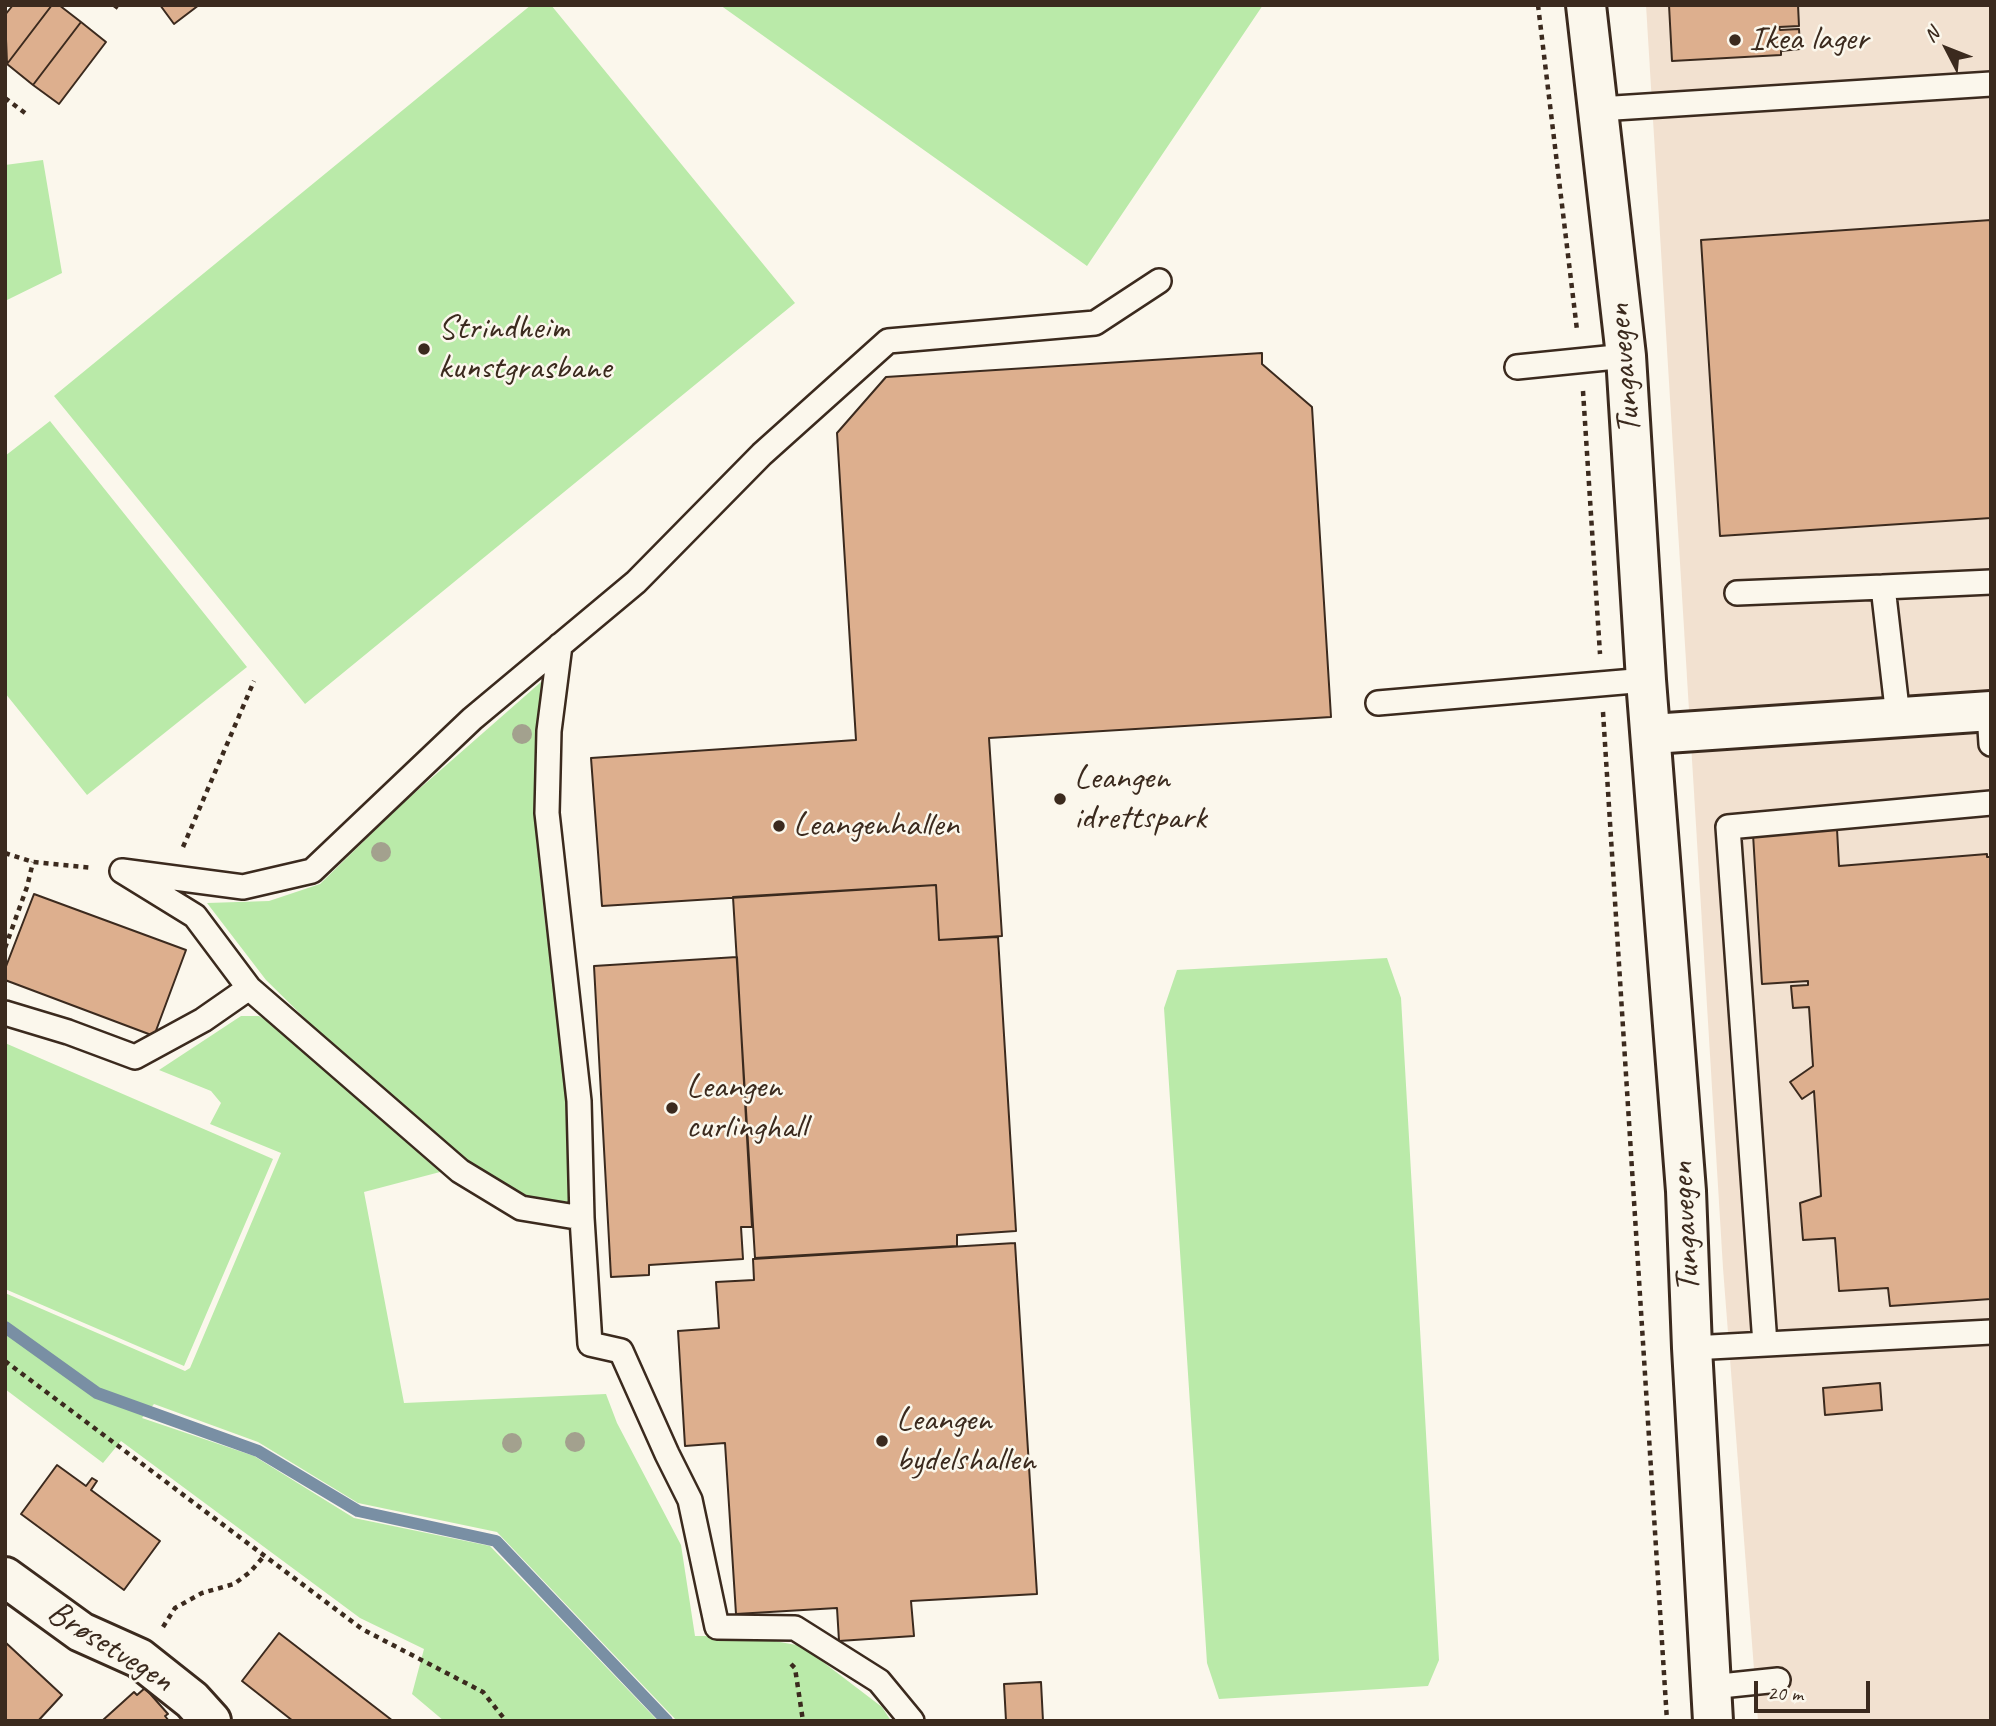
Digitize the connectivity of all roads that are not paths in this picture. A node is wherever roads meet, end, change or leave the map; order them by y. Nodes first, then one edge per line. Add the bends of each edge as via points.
1 (1586, 5) edge
2 (1991, 84) edge
3 (1599, 109) junction
4 (1159, 281) dead end
5 (1626, 356) junction
6 (1517, 367) dead end
7 (1991, 582) edge
8 (1883, 587) junction
9 (1737, 593) dead end
10 (560, 645) junction
11 (1646, 680) junction
12 (1378, 703) dead end
13 (1898, 717) junction
14 (1990, 722) edge
15 (1652, 734) junction
16 (1991, 803) edge
17 (249, 988) junction
18 (5, 1013) edge
19 (582, 1218) junction
20 (1991, 1332) edge
21 (1765, 1344) junction
22 (1692, 1348) junction
23 (5, 1577) edge
24 (1778, 1681) dead end
25 (1712, 1704) edge
26 (211, 1721) edge
27 (912, 1721) edge

1 - 3 street, Tungavegen
2 - 3 lane
3 - 5 street, Tungavegen
4 - 10 lane via 1095,323 888,341 762,454 636,582
5 - 6 lane
5 - 11 street, Tungavegen
7 - 8 lane
8 - 9 lane
8 - 13 lane
10 - 17 lane via 472,719 312,871 243,887 122,871 195,916
10 - 19 lane via 549,731 547,813 579,1101
11 - 12 lane
11 - 15 street, Tungavegen
13 - 14 street
13 - 15 street
15 - 22 street, Tungavegen via 1686,1191
16 - 21 lane via 1728,827
17 - 18 lane via 203,1020 135,1057
17 - 19 lane via 460,1171 520,1208
19 - 27 lane via 590,1343 621,1351 690,1500 717,1627 795,1628 878,1681
20 - 21 lane
21 - 22 lane
22 - 25 street, Tungavegen
23 - 26 street, Brøsetvegen via 81,1632 139,1658
24 - 25 lane

